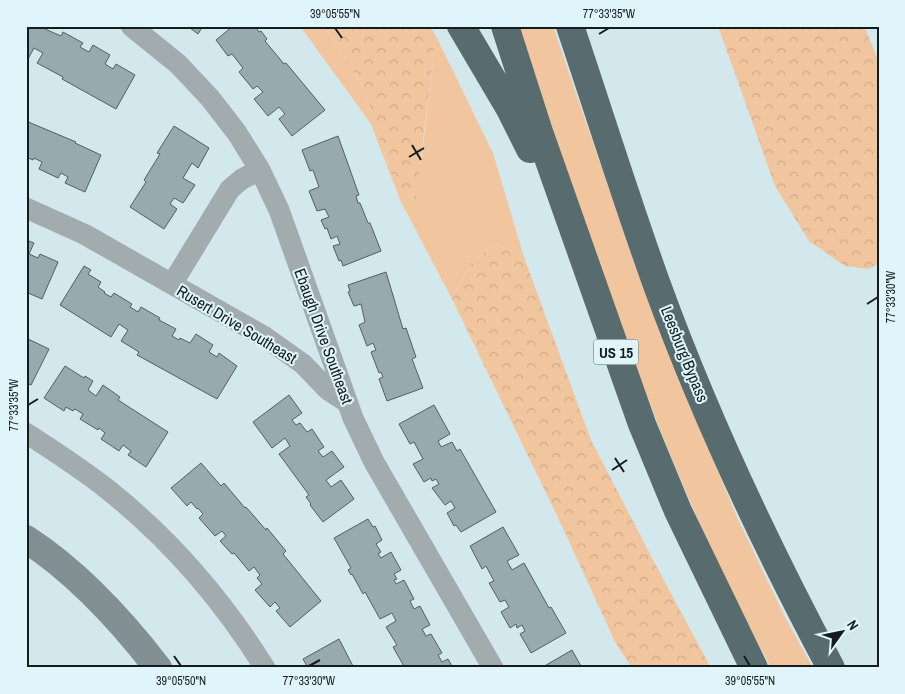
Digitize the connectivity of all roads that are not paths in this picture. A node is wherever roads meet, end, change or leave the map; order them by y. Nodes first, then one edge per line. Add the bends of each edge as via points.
1 (131, 26) edge
2 (461, 26) edge
3 (505, 26) edge
4 (570, 26) edge
5 (260, 170) junction
6 (26, 208) edge
7 (585, 266) junction
8 (172, 284) junction
9 (348, 403) junction
10 (26, 433) edge
11 (26, 539) edge
12 (264, 667) edge
13 (158, 668) edge
14 (493, 668) edge
15 (754, 668) edge
16 (831, 668) edge

1 - 5 street, Ebaugh Drive Southeast via 178,64 210,98
2 - 7 highway via 510,109
3 - 7 highway, US 15
4 - 16 highway, Leesburg Bypass via 658,285 702,398 743,495
5 - 8 street, Rusert Drive Southeast via 230,189
5 - 9 street, Ebaugh Drive Southeast via 279,210
6 - 8 street, Rusert Drive Southeast via 84,234
7 - 15 highway, US 15 via 642,424 678,511
8 - 9 street, Rusert Drive Southeast via 265,337 303,364 328,390
9 - 14 street, Ebaugh Drive Southeast via 374,462
10 - 12 street via 108,490 148,525 228,614
11 - 13 street via 48,553 88,590 140,644

